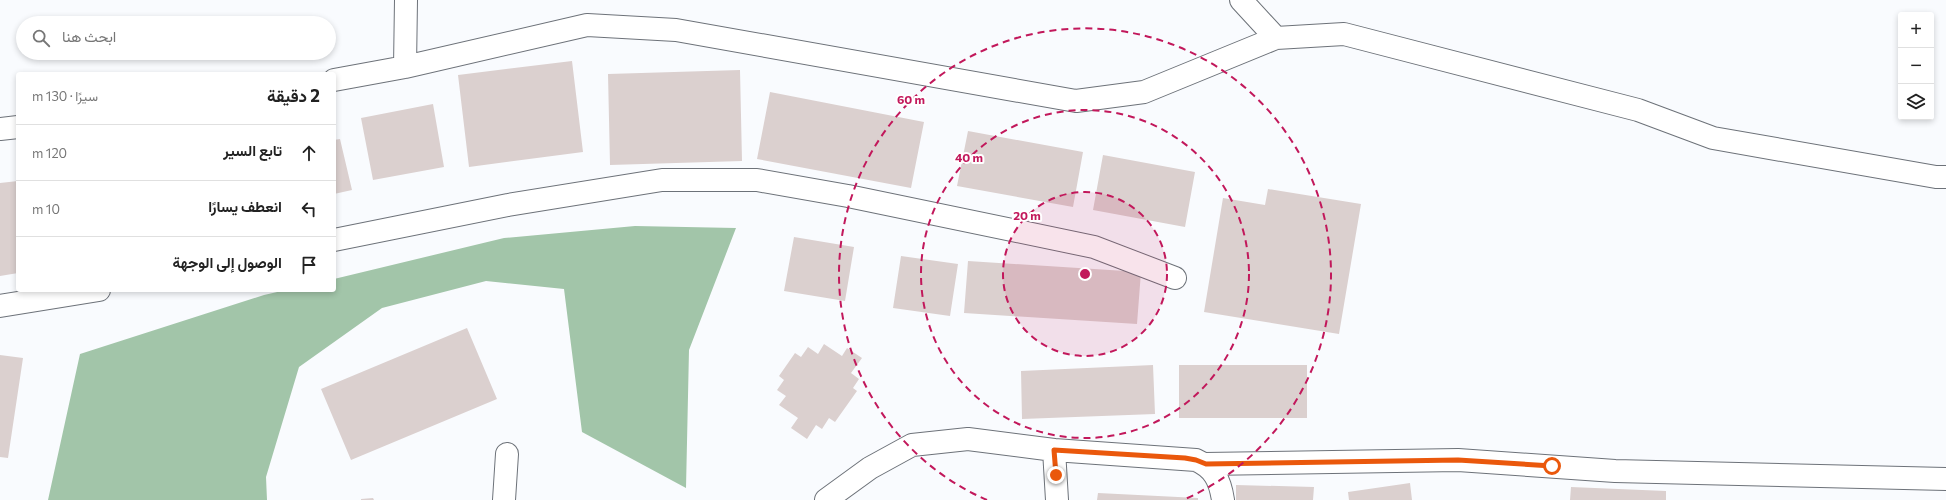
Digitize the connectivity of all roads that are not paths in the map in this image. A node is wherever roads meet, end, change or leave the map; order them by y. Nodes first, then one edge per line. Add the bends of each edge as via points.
1 (406, 0) edge
2 (1241, 0) edge
3 (1276, 38) junction
4 (405, 67) junction
5 (336, 80) edge
6 (16, 127) edge
7 (0, 129) edge
8 (1946, 177) edge
9 (336, 240) edge
10 (1175, 278) dead end
11 (87, 292) edge
12 (0, 306) edge
13 (1054, 450) junction
14 (507, 454) dead end
15 (1206, 464) junction
16 (1946, 479) edge
17 (504, 500) edge
18 (826, 500) edge
19 (1057, 500) edge
20 (1223, 500) edge

1 - 4 street
2 - 3 street
3 - 4 street via 1144,92 1076,101 676,30 587,25
3 - 8 street via 1344,34 1638,110 1713,138
4 - 5 street
6 - 7 street
9 - 10 street via 508,205 662,180 757,180 848,196 1094,247
11 - 12 street
13 - 15 street via 1185,458
13 - 18 street via 968,439 912,445 870,468
13 - 19 street
14 - 17 street
15 - 16 street via 1458,460 1615,471
15 - 20 street via 1217,476

